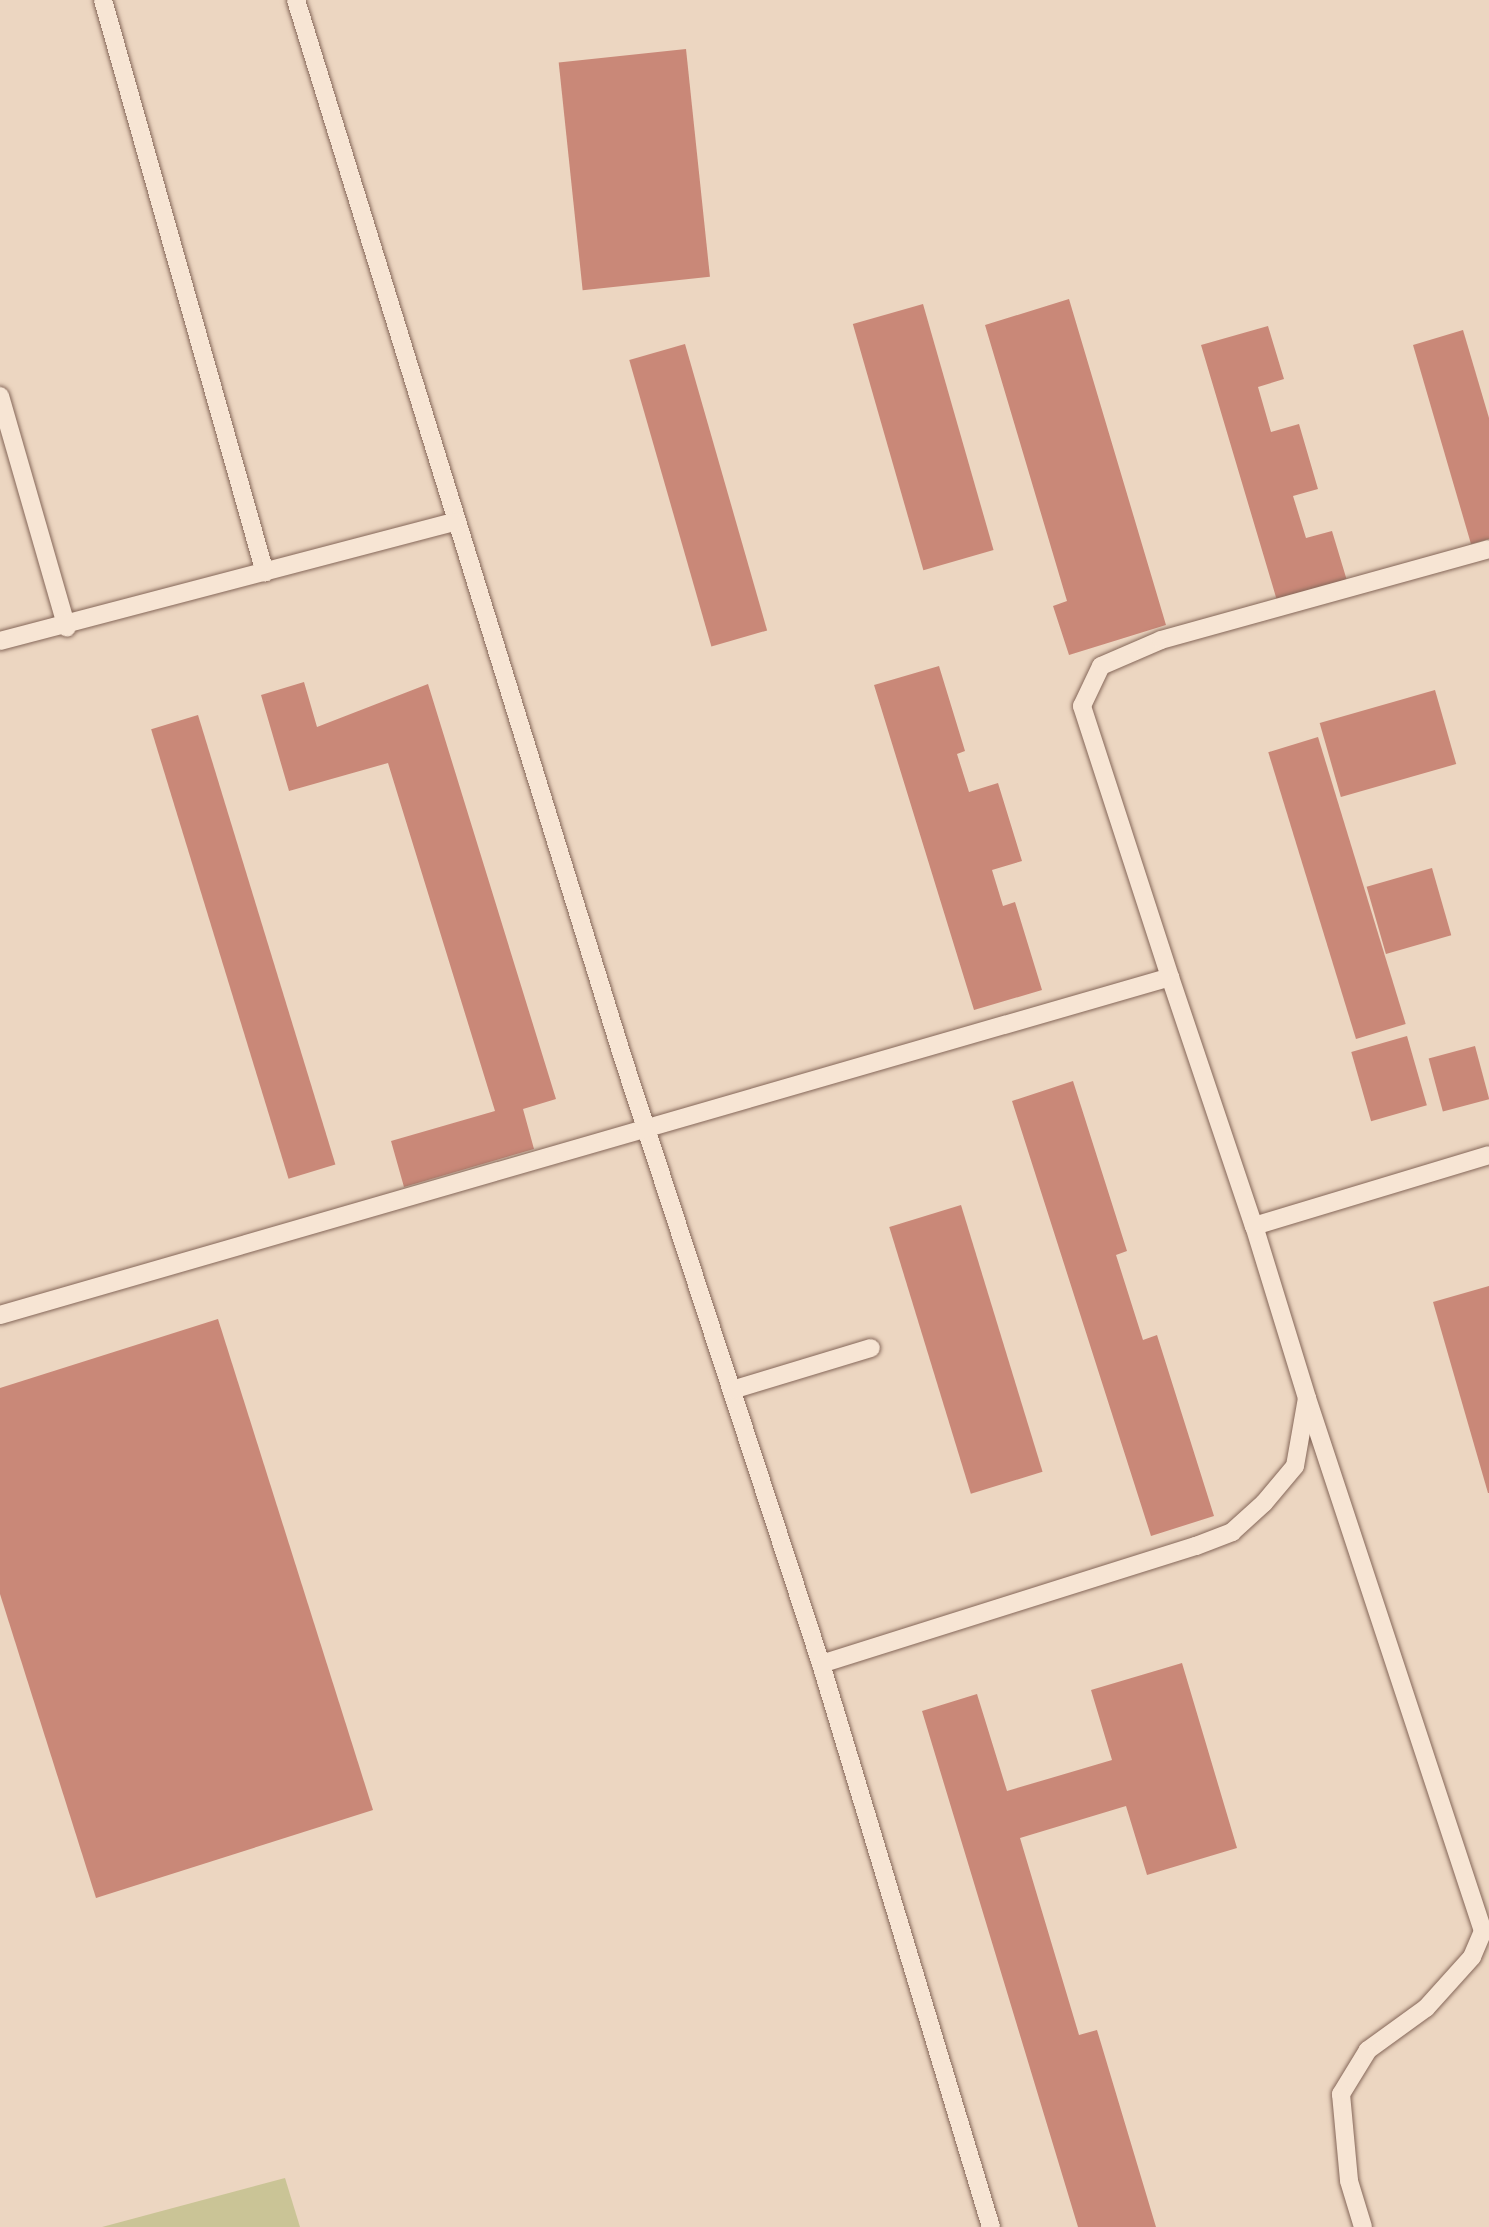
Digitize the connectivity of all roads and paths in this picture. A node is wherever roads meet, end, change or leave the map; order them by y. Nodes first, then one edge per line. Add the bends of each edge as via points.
1 (103, 0) edge
2 (296, 0) edge
3 (0, 396) edge
4 (454, 522) junction
5 (1489, 549) edge
6 (265, 573) junction
7 (67, 628) junction
8 (0, 641) edge
9 (1170, 977) junction
10 (649, 1132) junction
11 (1489, 1155) edge
12 (1254, 1226) junction
13 (0, 1315) edge
14 (871, 1348) dead end
15 (732, 1390) junction
16 (1307, 1398) junction
17 (821, 1664) junction
18 (991, 2227) edge
19 (1363, 2227) edge

1 - 6 lane
2 - 4 lane
3 - 7 lane
4 - 6 lane
4 - 10 lane
5 - 9 lane via 1161,640 1101,666 1082,706 1084,717
6 - 7 lane
7 - 8 lane
9 - 10 lane
9 - 12 lane
10 - 13 lane
10 - 15 lane
11 - 12 lane
12 - 16 lane
14 - 15 lane
15 - 17 lane
16 - 17 lane via 1295,1466 1232,1532
16 - 19 lane via 1483,1931 1472,1957 1426,2008 1368,2050 1341,2094 1349,2181
17 - 18 lane

